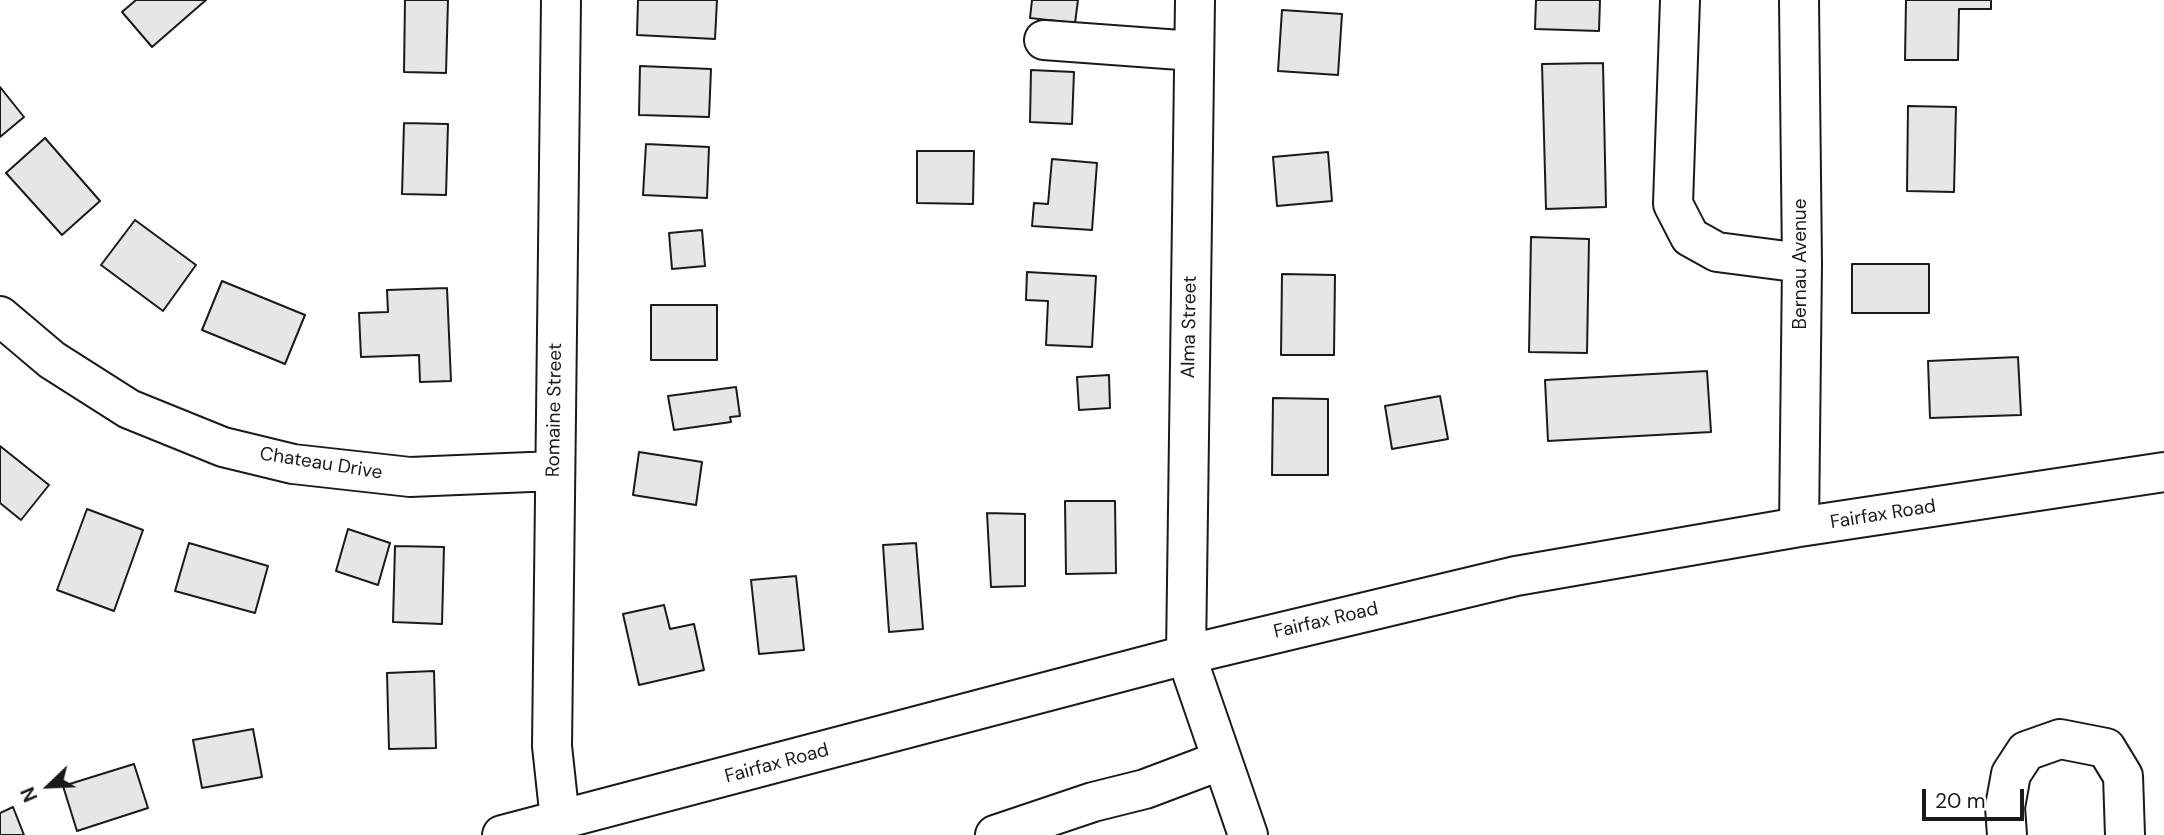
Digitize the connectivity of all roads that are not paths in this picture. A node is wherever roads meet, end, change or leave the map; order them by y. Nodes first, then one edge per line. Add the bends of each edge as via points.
1 (561, 0) edge
2 (1195, 0) edge
3 (1680, 0) edge
4 (1799, 0) edge
5 (1044, 40) dead end
6 (1194, 51) junction
7 (1802, 263) junction
8 (0, 316) edge
9 (554, 471) junction
10 (2164, 472) edge
11 (1799, 527) junction
12 (1186, 655) junction
13 (1222, 760) junction
14 (626, 820) edge
15 (551, 826) edge
16 (502, 835) edge
17 (995, 835) edge
18 (1248, 835) edge
19 (2007, 835) edge
20 (2124, 835) edge

1 - 9 street, Romaine Street
2 - 6 street, Alma Street
3 - 7 street via 1673,204 1690,237 1717,251
4 - 7 street, Bernau Avenue
5 - 6 street
6 - 12 street, Alma Street
7 - 11 street, Bernau Avenue
8 - 9 street, Chateau Drive via 52,360 129,409 223,447 292,464 410,477
9 - 15 street, Romaine Street
10 - 11 street, Fairfax Road
11 - 12 street, Fairfax Road via 1516,576
12 - 13 street, Alma Street
12 - 14 street, Fairfax Road
13 - 17 street
13 - 18 street, Alma Street
14 - 15 street, Fairfax Road
15 - 16 street, Fairfax Road
19 - 20 street via 2005,807 2011,774 2026,751 2060,739 2106,748 2123,776

